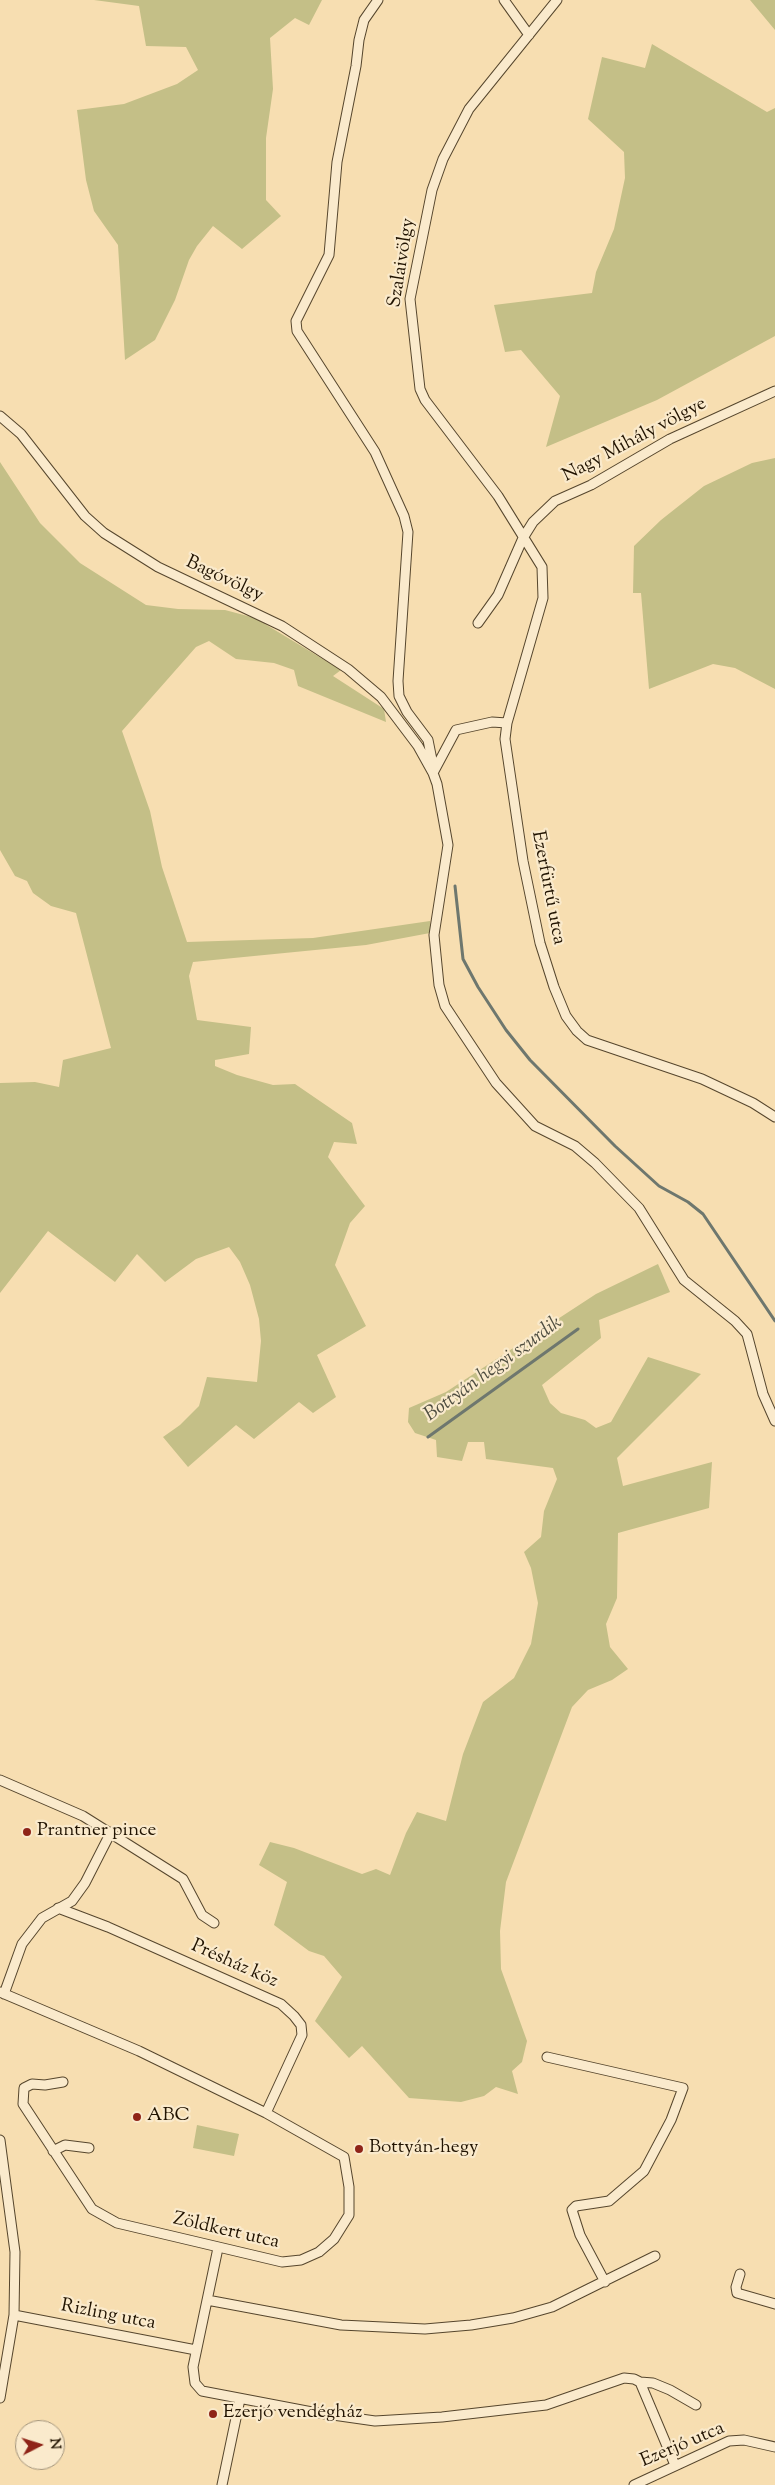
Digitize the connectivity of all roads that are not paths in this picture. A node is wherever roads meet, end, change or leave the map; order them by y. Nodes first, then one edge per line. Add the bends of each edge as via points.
1 (378, 0) edge
2 (504, 0) edge
3 (557, 0) edge
4 (529, 35) junction
5 (775, 391) edge
6 (0, 416) edge
7 (523, 538) junction
8 (478, 622) dead end
9 (506, 723) junction
10 (432, 760) dead end
11 (433, 773) junction
12 (775, 1117) edge
13 (775, 1420) edge
14 (0, 1780) edge
15 (111, 1832) junction
16 (58, 1908) junction
17 (214, 1923) dead end
18 (2, 1993) edge
19 (547, 2057) dead end
20 (63, 2082) dead end
21 (266, 2113) junction
22 (0, 2140) edge
23 (89, 2148) dead end
24 (53, 2152) junction
25 (218, 2248) junction
26 (655, 2256) dead end
27 (740, 2274) dead end
28 (605, 2282) junction
29 (207, 2300) junction
30 (775, 2304) edge
31 (14, 2315) junction
32 (196, 2350) junction
33 (640, 2382) junction
34 (0, 2398) edge
35 (240, 2399) junction
36 (696, 2405) dead end
37 (775, 2447) edge
38 (675, 2465) junction
39 (222, 2485) edge
40 (634, 2485) edge

1 - 10 street via 364,20 359,40 337,162 329,255 296,321 297,331 374,452 404,516 408,532 399,696 428,740
2 - 4 street
3 - 4 street, Szalaivölgy
4 - 7 street, Szalaivölgy via 469,109 443,159 432,190 410,299 418,377 425,400 498,496
5 - 7 street, Nagy Mihály völgye via 670,439 591,485 555,500 543,510
6 - 11 street, Bagóvölgy via 21,434 85,516 104,532 158,568 282,626 348,669 381,697 418,746
7 - 8 street, Nagy Mihály völgye via 498,595
7 - 9 street, Ezerfürtű utca via 542,568 543,598
9 - 11 street via 492,722 456,730
9 - 12 street, Ezerfürtű utca via 505,739 523,861 540,943 566,1016 587,1040 702,1079
11 - 13 street, Bagóvölgy via 448,845 434,935 439,985 446,1006 496,1083 528,1119 535,1126 575,1146 595,1163 639,1208 684,1280 747,1334 763,1394
14 - 15 street via 83,1816
15 - 16 street via 85,1883 72,1901
15 - 17 street via 183,1879 202,1915
16 - 18 street via 42,1918 22,1944
16 - 21 street, Présház köz via 281,2004 294,2016 301,2025 302,2035
18 - 21 street, Zöldkert utca via 83,2026
19 - 28 street via 683,2088 671,2120 644,2171 609,2201 576,2206 572,2210 580,2235
20 - 24 street, Zöldkert utca via 32,2084 24,2088 24,2104
21 - 25 street, Zöldkert utca via 344,2157 349,2215 334,2239 319,2252 301,2260 282,2262
22 - 31 street via 16,2252
23 - 24 street via 65,2145
24 - 25 street, Zöldkert utca via 92,2209 117,2223
25 - 29 street
26 - 28 street
27 - 30 street via 736,2287 738,2293
28 - 29 street via 552,2307 513,2318 426,2329 341,2325
29 - 32 street
31 - 32 street, Rizling utca
31 - 34 street
32 - 35 street via 195,2383 202,2392
33 - 35 street via 624,2378 546,2405 375,2421
33 - 36 street via 653,2383
33 - 38 street
35 - 39 street
37 - 38 street, Ezerjó utca via 729,2441
38 - 40 street, Ezerjó utca

